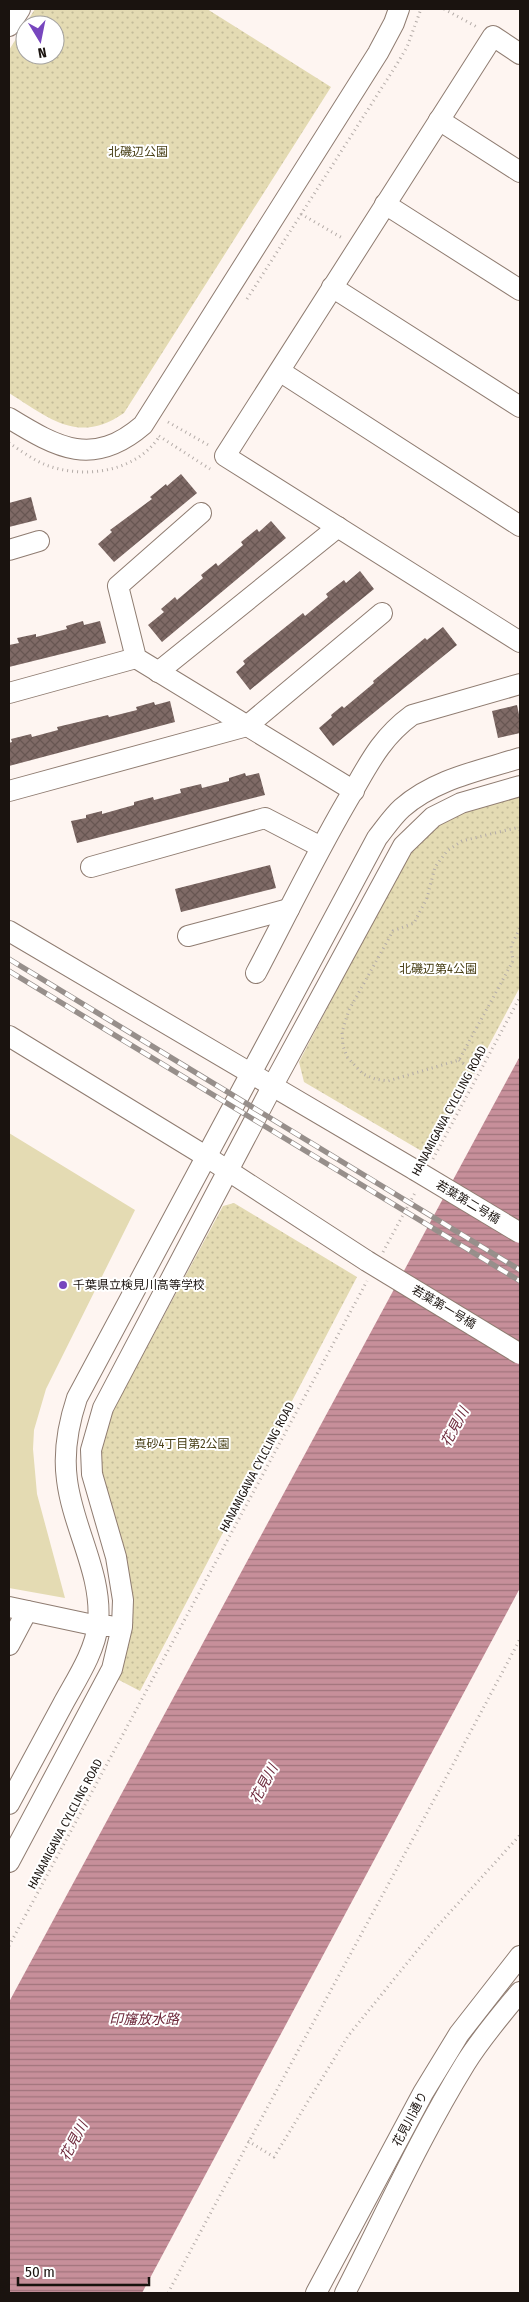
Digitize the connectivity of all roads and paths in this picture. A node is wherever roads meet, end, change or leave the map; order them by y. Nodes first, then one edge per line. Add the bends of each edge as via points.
1 (399, 9) edge
2 (444, 9) edge
3 (492, 36) junction
4 (520, 54) edge
5 (439, 120) junction
6 (520, 172) edge
7 (386, 204) junction
8 (301, 214) dead end
9 (358, 246) junction
10 (332, 287) junction
11 (520, 290) edge
12 (280, 372) junction
13 (520, 407) edge
14 (9, 418) edge
15 (168, 422) dead end
16 (225, 456) junction
17 (200, 513) dead end
18 (520, 526) edge
19 (338, 527) junction
20 (40, 541) dead end
21 (9, 550) edge
22 (382, 613) dead end
23 (520, 642) edge
24 (136, 658) junction
25 (158, 672) junction
26 (520, 684) edge
27 (9, 693) edge
28 (247, 726) junction
29 (520, 758) edge
30 (520, 786) edge
31 (9, 791) edge
32 (354, 791) junction
33 (520, 830) edge
34 (320, 848) junction
35 (91, 867) dead end
36 (289, 909) junction
37 (520, 928) edge
38 (9, 931) edge
39 (188, 936) dead end
40 (256, 973) dead end
41 (520, 997) edge
42 (9, 1036) edge
43 (459, 1060) junction
44 (250, 1074) junction
45 (478, 1075) junction
46 (272, 1087) junction
47 (207, 1157) junction
48 (227, 1170) junction
49 (421, 1174) junction
50 (520, 1234) edge
51 (372, 1265) junction
52 (520, 1354) edge
53 (18, 1609) edge
54 (98, 1626) junction
55 (122, 1627) junction
56 (520, 1641) edge
57 (9, 1645) edge
58 (9, 1804) edge
59 (520, 1835) edge
60 (9, 1862) edge
61 (9, 1946) edge
62 (520, 1956) edge
63 (520, 1992) edge
64 (248, 2142) junction
65 (168, 2293) edge
66 (316, 2293) edge
67 (346, 2293) edge

1 - 14 street via 378,53 143,425 126,440 82,450 51,443
2 - 3 path
3 - 4 street
3 - 5 street
5 - 6 street
5 - 7 street
7 - 9 street
7 - 11 street
8 - 9 path
9 - 10 street
10 - 12 street
10 - 13 street
12 - 16 street
12 - 18 street
15 - 16 path
16 - 19 street
17 - 24 street via 118,586
19 - 23 street
19 - 25 street
20 - 21 street
22 - 28 street
24 - 25 street
24 - 27 street
25 - 28 street
26 - 32 street via 412,715 380,744
28 - 31 street
28 - 32 street
29 - 44 street via 453,778 430,788 402,808 377,838
30 - 46 street via 461,803 433,817 403,846
32 - 34 street
33 - 43 path via 516,828 462,841 440,857 427,898 414,923 393,931 349,1010 342,1032 347,1057 363,1074 375,1079 388,1081
34 - 35 street via 266,818
34 - 36 street
36 - 39 street
36 - 40 street
37 - 43 path via 511,946 512,961
38 - 44 street, 若葉第二号橋
41 - 45 path, HANAMIGAWA CYLCLING ROAD
42 - 47 street, 若葉第一号橋
43 - 45 path
44 - 46 street, 若葉第二号橋
44 - 47 street
45 - 49 path, HANAMIGAWA CYLCLING ROAD
46 - 48 street
46 - 49 street, 若葉第二号橋
47 - 48 street, 若葉第一号橋
47 - 54 street via 77,1398 68,1423 67,1482 91,1562 98,1601
48 - 51 street, 若葉第一号橋
48 - 55 street via 103,1408 91,1450 92,1474 116,1556 123,1600
49 - 50 street, 若葉第二号橋, bridge
49 - 51 path, HANAMIGAWA CYLCLING ROAD
51 - 52 street, 若葉第一号橋, bridge
51 - 61 path, HANAMIGAWA CYLCLING ROAD
53 - 54 street
53 - 57 street
54 - 55 street
54 - 58 street via 88,1659
55 - 60 street via 112,1669
56 - 64 path
59 - 64 path via 433,1931 348,2036 274,2157
62 - 66 street, 花見川通り via 458,2034
63 - 67 street, 花見川通り via 466,2063
64 - 65 path

